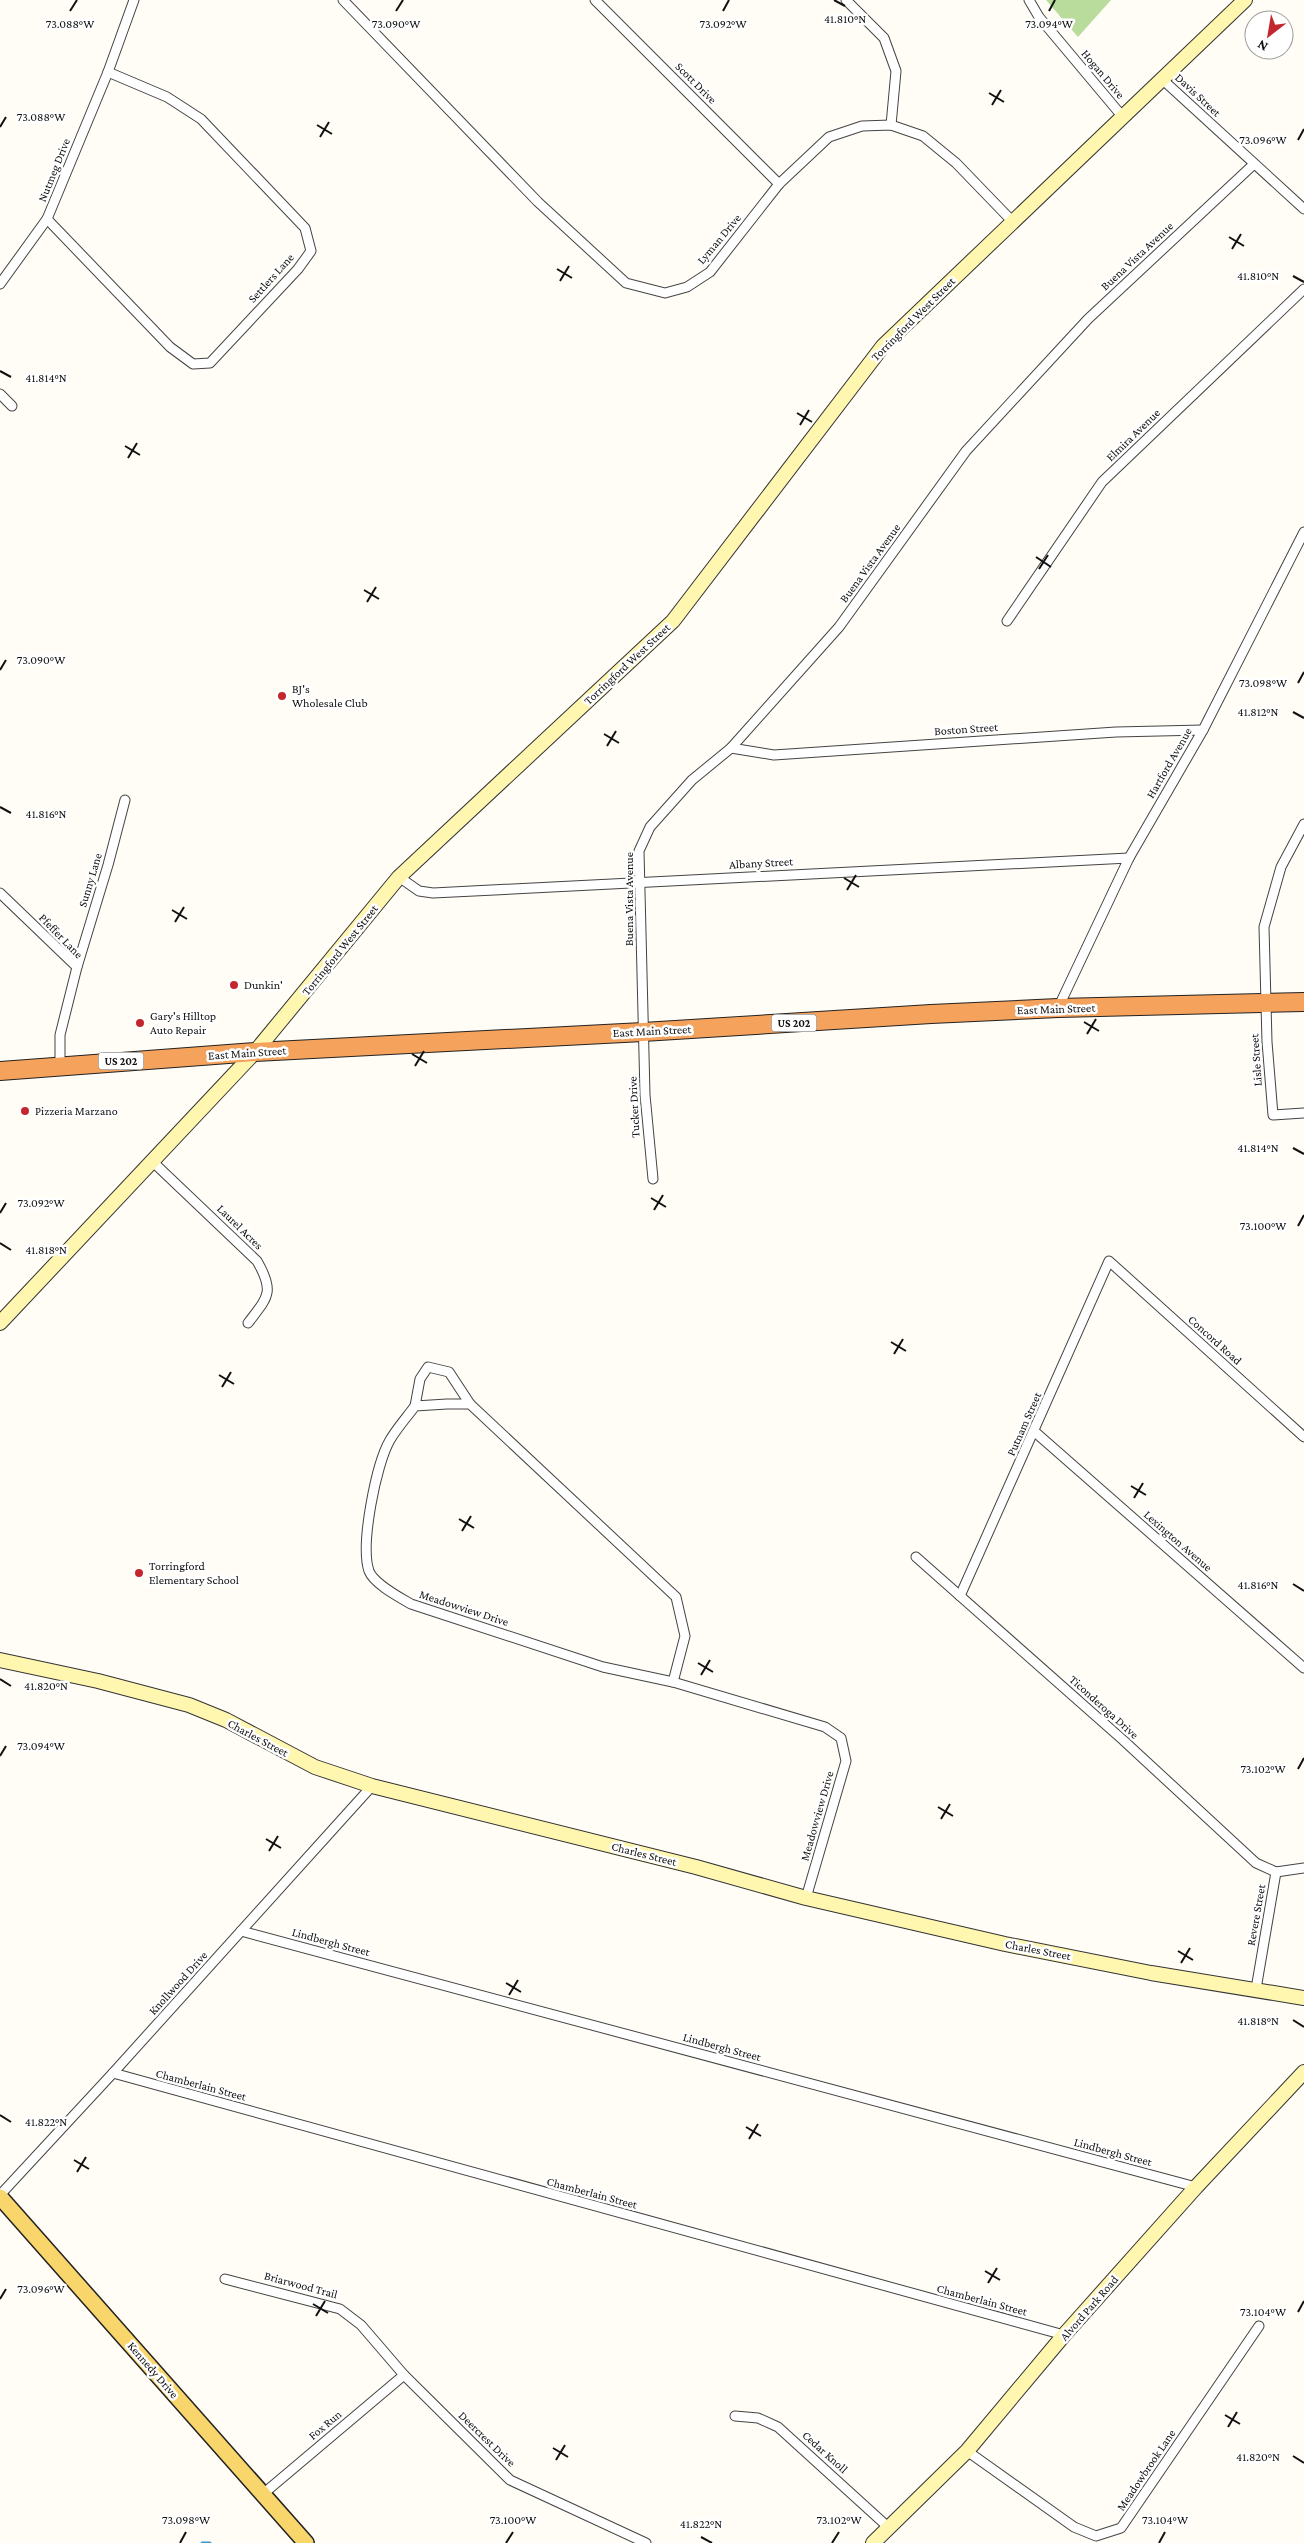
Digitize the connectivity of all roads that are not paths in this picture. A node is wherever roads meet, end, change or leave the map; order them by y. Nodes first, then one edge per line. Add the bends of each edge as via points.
1 (134, 0) edge
2 (343, 0) edge
3 (595, 0) edge
4 (846, 0) edge
5 (1029, 0) edge
6 (1245, 0) edge
7 (108, 72) junction
8 (1163, 80) junction
9 (1122, 116) junction
10 (891, 125) junction
11 (1254, 164) junction
12 (779, 184) junction
13 (1304, 208) edge
14 (47, 219) junction
15 (1012, 222) junction
16 (0, 284) edge
17 (1304, 290) edge
18 (0, 394) edge
19 (12, 406) dead end
20 (1304, 532) edge
21 (1007, 621) dead end
22 (1203, 730) junction
23 (731, 748) junction
24 (125, 800) dead end
25 (1304, 824) edge
26 (1129, 858) junction
27 (399, 877) junction
28 (641, 882) junction
29 (0, 893) edge
30 (77, 966) junction
31 (1304, 1002) edge
32 (1265, 1004) junction
33 (1058, 1008) junction
34 (643, 1032) junction
35 (255, 1052) junction
36 (60, 1066) junction
37 (0, 1071) edge
38 (1304, 1114) edge
39 (153, 1162) junction
40 (653, 1179) dead end
41 (1110, 1261) joint
42 (0, 1323) edge
43 (248, 1323) dead end
44 (470, 1404) junction
45 (415, 1406) junction
46 (1035, 1432) junction
47 (1304, 1437) edge
48 (916, 1557) dead end
49 (960, 1596) junction
50 (0, 1660) edge
51 (1304, 1668) edge
52 (673, 1682) junction
53 (372, 1786) junction
54 (1304, 1868) edge
55 (1276, 1872) junction
56 (806, 1898) junction
57 (241, 1931) junction
58 (1256, 1989) junction
59 (1304, 1998) edge
60 (1304, 2072) edge
61 (113, 2073) junction
62 (1196, 2187) junction
63 (0, 2196) edge
64 (225, 2279) dead end
65 (1259, 2326) dead end
66 (1064, 2335) junction
67 (404, 2374) junction
68 (734, 2416) dead end
69 (967, 2451) junction
70 (263, 2494) junction
71 (888, 2527) junction
72 (306, 2543) edge
73 (646, 2543) edge
74 (873, 2543) edge

1 - 7 street, Nutmeg Drive
2 - 12 street, Lyman Drive via 538,202 626,283 665,293 687,287 710,272
3 - 12 street, Scott Drive
4 - 10 street via 884,38 896,70
5 - 9 street, Hogan Drive via 1039,17
6 - 8 street, Torringford West Street
7 - 14 street, Nutmeg Drive
7 - 14 street, Settlers Lane via 167,97 201,119 305,228 311,251 210,363 193,364 170,347
8 - 9 street, Torringford West Street
8 - 11 street, Davis Street
9 - 15 street, Torringford West Street
10 - 12 street, Lyman Drive via 862,126 829,137
10 - 15 street, Lyman Drive via 923,136 956,163
11 - 13 street, Davis Street
11 - 23 street, Buena Vista Avenue via 1088,319 966,450 839,627
14 - 16 street, Nutmeg Drive
15 - 27 street, Torringford West Street via 903,326 862,371 672,621
17 - 21 street, Elmira Avenue via 1102,482
18 - 19 street
20 - 22 street, Hartford Avenue
22 - 23 street, Boston Street via 1116,732 774,754
22 - 26 street, Hartford Avenue
23 - 28 street, Buena Vista Avenue via 692,780 650,827 639,851
24 - 30 street, Sunny Lane
25 - 32 street, Lisle Street via 1281,867 1264,927
26 - 28 street, Albany Street
26 - 33 street, Hartford Avenue
27 - 28 street, Albany Street via 419,891 433,893
27 - 35 street, Torringford West Street
28 - 34 street, Buena Vista Avenue
29 - 30 street, Pfeffer Lane
30 - 36 street, Pfeffer Lane via 60,1034
31 - 32 highway, East Main Street / US 202
32 - 33 highway, East Main Street / US 202
32 - 38 street, Lisle Street via 1273,1115
33 - 34 highway, East Main Street / US 202
34 - 35 highway, East Main Street / US 202
34 - 40 street, Tucker Drive
35 - 36 highway, East Main Street / US 202
35 - 39 street, Torringford West Street
36 - 37 highway, East Main Street / US 202
39 - 42 street, Torringford West Street
39 - 43 street, Laurel Acres via 257,1260 267,1277 267,1297
41 - 46 street, Putnam Street
41 - 47 street, Concord Road
44 - 45 street
44 - 45 street, Meadowview Drive via 449,1372 428,1367 420,1379
44 - 52 street, Meadowview Drive via 676,1598 685,1636
45 - 52 street, Meadowview Drive via 390,1441 376,1474 366,1550 370,1572 387,1590 411,1604 603,1666
46 - 49 street, Putnam Street
46 - 51 street, Lexington Avenue
48 - 49 street, Ticonderoga Drive
49 - 55 street, Ticonderoga Drive via 1256,1862
50 - 53 street, Charles Street via 189,1705 226,1720 315,1767
52 - 56 street, Meadowview Drive via 825,1727 841,1738 846,1761
53 - 56 street, Charles Street via 696,1867
53 - 57 street, Knollwood Drive
54 - 55 street, Revere Street
55 - 58 street, Revere Street
56 - 58 street, Charles Street via 1005,1944 1151,1973
57 - 61 street, Knollwood Drive
57 - 62 street, Lindbergh Street
58 - 59 street, Charles Street
60 - 62 street, Alvord Park Road
61 - 63 street, Knollwood Drive
61 - 66 street, Chamberlain Street
62 - 66 street, Alvord Park Road
63 - 70 main road, Kennedy Drive
64 - 67 street, Briarwood Trail via 340,2309 361,2325
65 - 69 street, Meadowbrook Lane via 1121,2528 1096,2536 1074,2527
66 - 69 street, Alvord Park Road
67 - 70 street, Fox Run
67 - 73 street, Deercrest Drive via 510,2480
68 - 71 street, Cedar Knoll via 758,2418 778,2428
69 - 71 street, Alvord Park Road
70 - 72 main road, Kennedy Drive
71 - 74 street, Alvord Park Road

